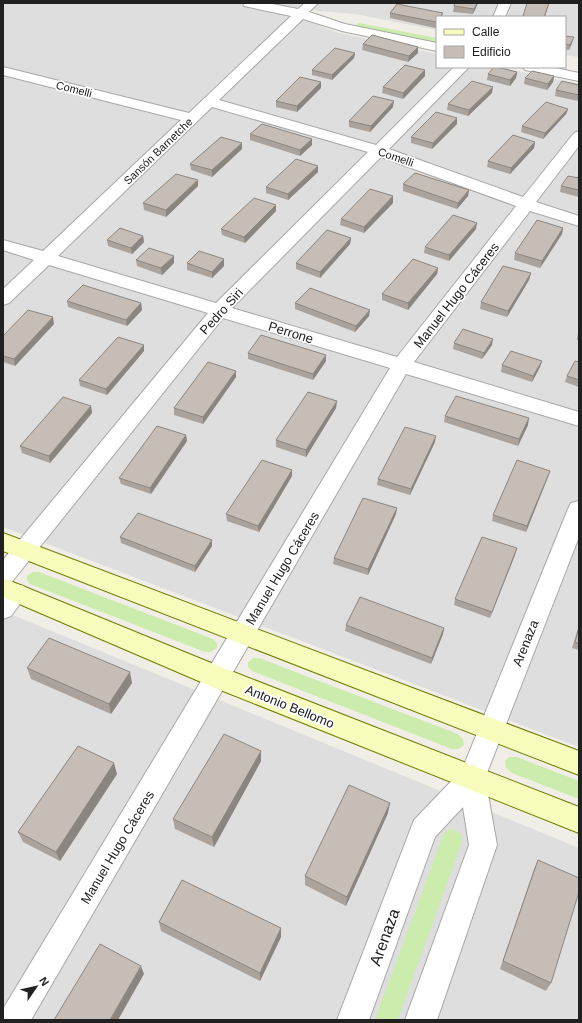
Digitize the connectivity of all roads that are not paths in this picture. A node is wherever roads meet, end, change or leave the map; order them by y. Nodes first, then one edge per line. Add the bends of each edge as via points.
1 (249, 3) edge
2 (312, 3) edge
3 (505, 3) edge
4 (301, 14) junction
5 (499, 16) edge
6 (407, 28) dead end
7 (436, 47) edge
8 (461, 68) edge
9 (534, 68) edge
10 (3, 71) edge
11 (579, 78) edge
12 (210, 102) junction
13 (192, 118) junction
14 (579, 136) edge
15 (377, 150) junction
16 (526, 204) junction
17 (579, 221) edge
18 (3, 246) edge
19 (45, 258) junction
20 (3, 299) edge
21 (219, 311) junction
22 (401, 366) junction
23 (579, 419) edge
24 (579, 509) edge
25 (13, 546) edge
26 (6, 591) edge
27 (243, 634) junction
28 (217, 677) junction
29 (491, 729) junction
30 (579, 763) edge
31 (472, 778) junction
32 (579, 820) edge
33 (14, 1020) edge
34 (353, 1020) edge
35 (421, 1020) edge

1 - 4 street
2 - 4 street, Sansón Barnetche
3 - 5 street
4 - 6 street via 369,20
4 - 7 street via 342,27
4 - 12 street, Sansón Barnetche
8 - 15 street, Pedro Siri
9 - 11 street
10 - 13 street, Comelli
12 - 13 street, Sansón Barnetche
12 - 15 street, Comelli
13 - 19 street, Sansón Barnetche
14 - 16 street, Manuel Hugo Cáceres
15 - 16 street, Comelli
15 - 21 street, Pedro Siri
16 - 17 street, Comelli
16 - 22 street, Manuel Hugo Cáceres
18 - 19 street, Perrone
19 - 20 street, Sansón Barnetche
19 - 21 street, Perrone
21 - 22 street, Perrone
21 - 25 street, Pedro Siri
22 - 23 street, Perrone
22 - 27 street, Manuel Hugo Cáceres
24 - 29 street, Arenaza
25 - 26 street, Pedro Siri
25 - 27 street
26 - 28 street, Antonio Bellomo
27 - 28 street, Manuel Hugo Cáceres
27 - 29 street
28 - 31 street, Antonio Bellomo
28 - 33 street, Manuel Hugo Cáceres
29 - 30 street
29 - 31 street, Arenaza
31 - 32 street, Antonio Bellomo
31 - 34 street, Arenaza via 424,829
31 - 35 street via 483,845

